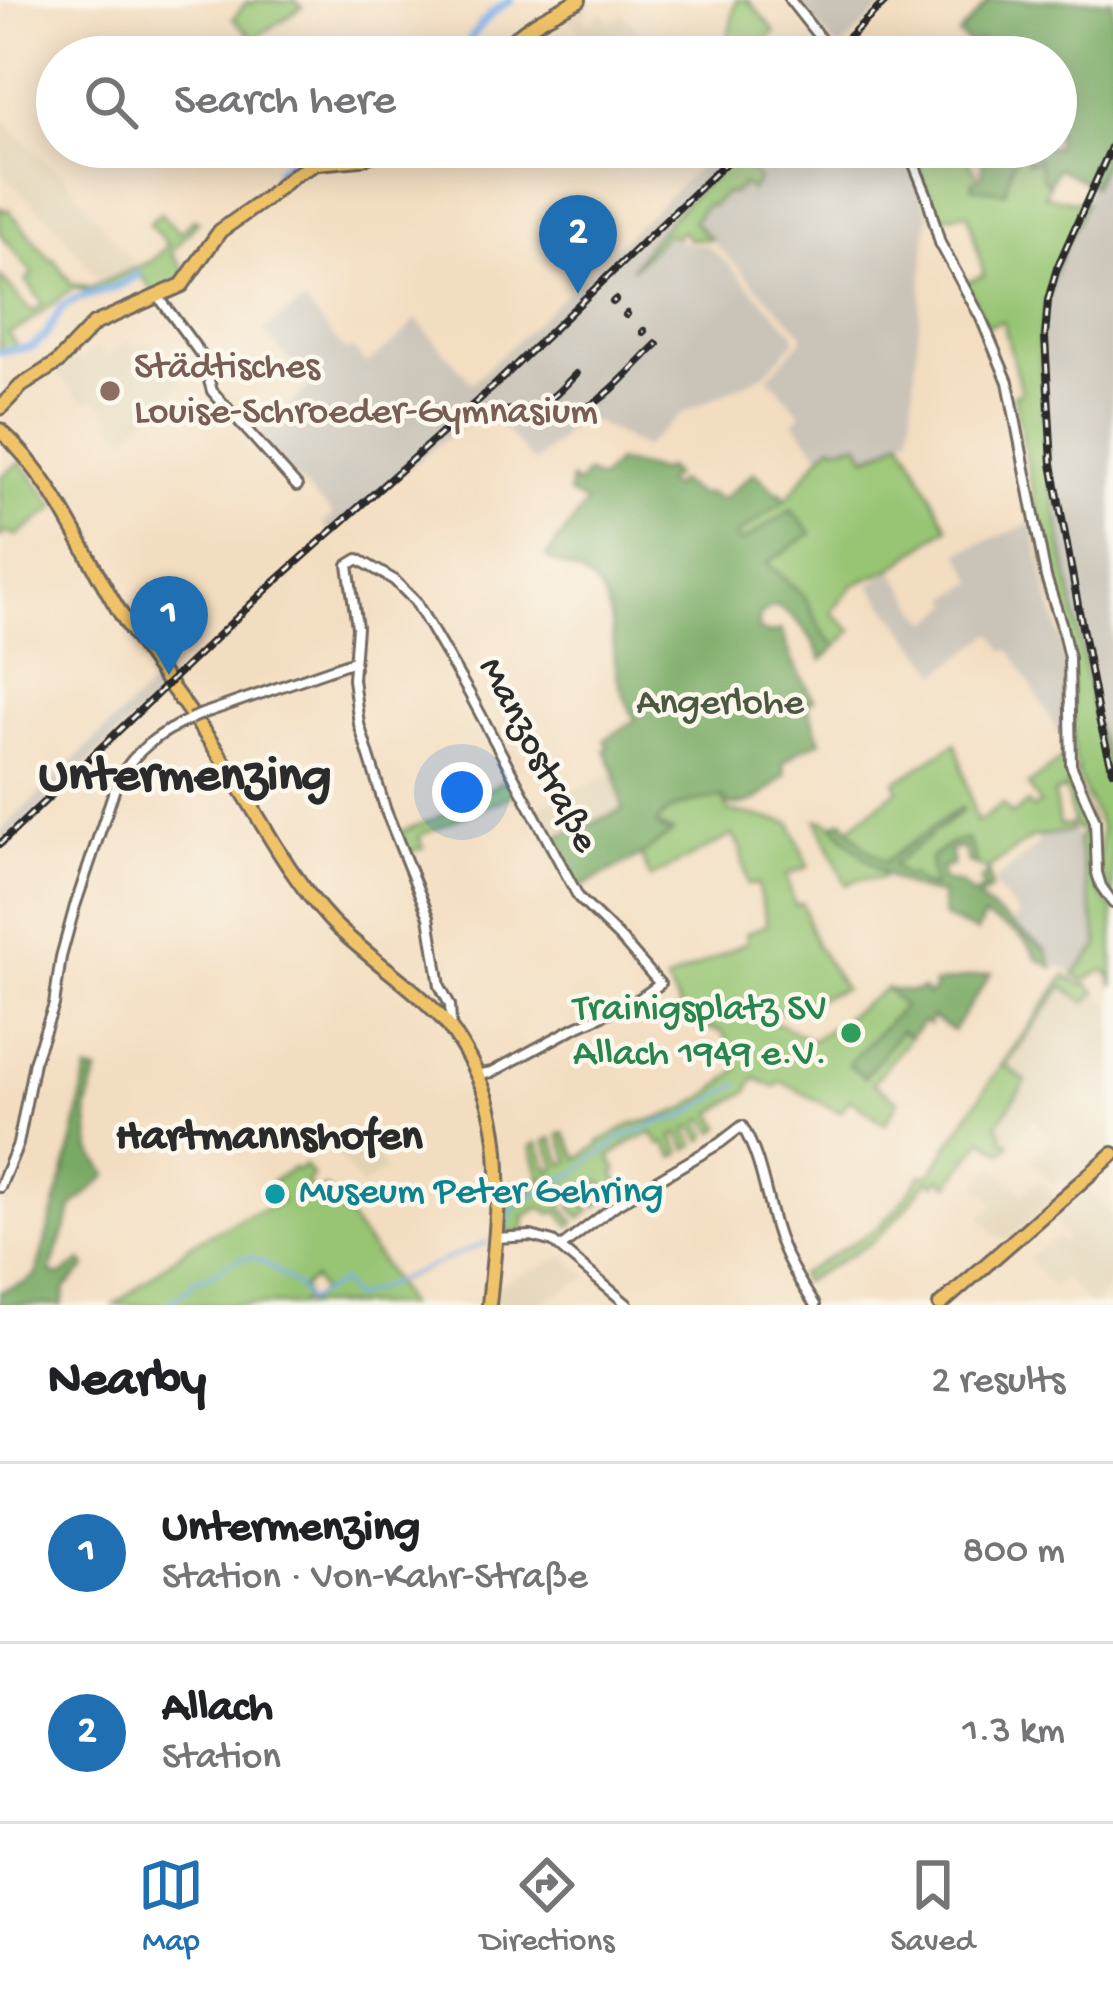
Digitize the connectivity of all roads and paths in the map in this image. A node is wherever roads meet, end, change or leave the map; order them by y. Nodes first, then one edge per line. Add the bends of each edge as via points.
1 (579, 0) edge
2 (790, 0) edge
3 (514, 36) edge
4 (819, 36) edge
5 (306, 168) edge
6 (916, 168) edge
7 (158, 296) junction
8 (0, 409) edge
9 (0, 427) edge
10 (297, 486) dead end
11 (354, 661) junction
12 (1113, 903) edge
13 (446, 1016) junction
14 (481, 1074) junction
15 (1113, 1154) edge
16 (0, 1187) edge
17 (496, 1238) junction
18 (560, 1248) junction
19 (489, 1305) edge
20 (628, 1305) edge
21 (815, 1305) edge
22 (940, 1305) edge

1 - 3 main road
2 - 4 street
5 - 7 main road via 220,231 182,285
6 - 12 street via 940,243 1008,382 1069,658 1071,765 1094,816 1097,873
7 - 8 main road via 94,324
7 - 10 street via 202,356 212,391
9 - 13 main road via 49,487 119,611 298,880 341,930
11 - 13 street via 363,739 429,917
11 - 14 street, Manzostraße via 348,566 358,559 415,601 579,898 661,986
11 - 16 street, bridge via 190,719 146,743 125,767 75,907
13 - 14 main road
13 - 17 main road via 482,1086 494,1130
14 - 17 main road via 503,1172
15 - 22 main road
17 - 18 street via 535,1236
17 - 19 main road
18 - 20 street
18 - 21 street via 742,1126 780,1240

